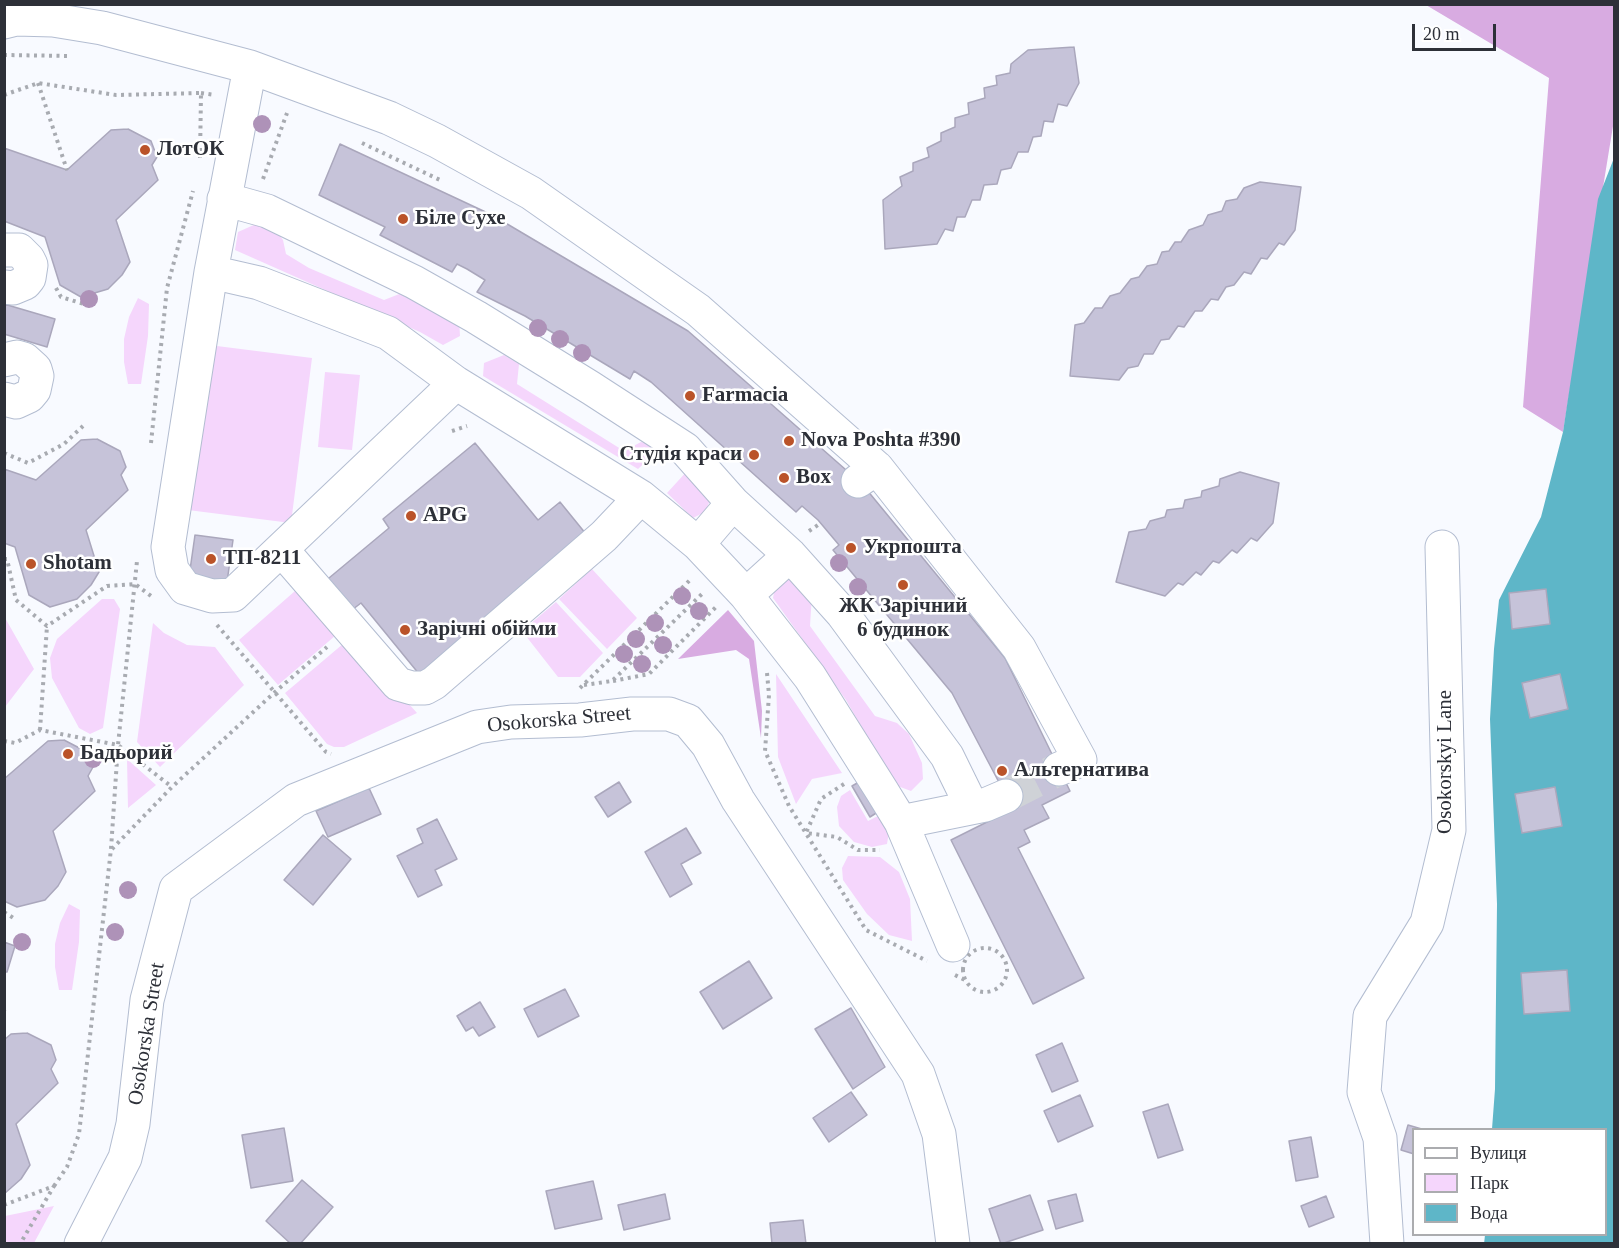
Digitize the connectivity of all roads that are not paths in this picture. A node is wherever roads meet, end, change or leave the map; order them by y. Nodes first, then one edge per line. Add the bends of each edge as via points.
1 (4, 22) edge
2 (246, 82) junction
3 (224, 199) junction
4 (7, 248) edge
5 (211, 272) junction
6 (4, 287) edge
7 (4, 360) edge
8 (456, 383) junction
9 (6, 400) edge
10 (641, 497) junction
11 (733, 503) junction
12 (698, 544) junction
13 (798, 544) junction
14 (1442, 547) dead end
15 (282, 550) junction
16 (746, 595) junction
17 (1059, 769) tunnel mouth
18 (1006, 796) tunnel mouth
19 (972, 807) junction
20 (893, 836) junction
21 (943, 959) road end
22 (81, 1244) edge
23 (953, 1244) edge
24 (1387, 1244) edge

1 - 2 street via 53,20 102,28
2 - 3 street
2 - 17 street via 389,118 437,141 531,193 698,309 868,474 1019,648 1080,760
3 - 5 street
3 - 11 street via 267,211 477,317 685,449
4 - 6 street via 24,254 30,271 25,283
5 - 8 street via 259,283 388,333
5 - 15 street via 168,547 172,570 185,588 212,596 233,595
7 - 9 street via 24,359 37,376 29,396 16,402
8 - 10 street
8 - 15 street
10 - 12 street
10 - 15 street via 604,536 425,688 399,684
11 - 12 street
11 - 13 street
12 - 16 street
13 - 16 street
13 - 19 street via 842,613 942,750
14 - 24 street, Osokorskyi Lane via 1449,830 1427,923 1370,1016 1364,1092 1380,1138
16 - 20 street via 810,677 870,771
18 - 19 street
19 - 20 street
20 - 21 street
22 - 23 street, Osokorska Street via 125,1158 133,1124 147,1000 176,889 296,800 477,727 632,714 669,714 688,721 708,745 738,800 918,1074 939,1134

